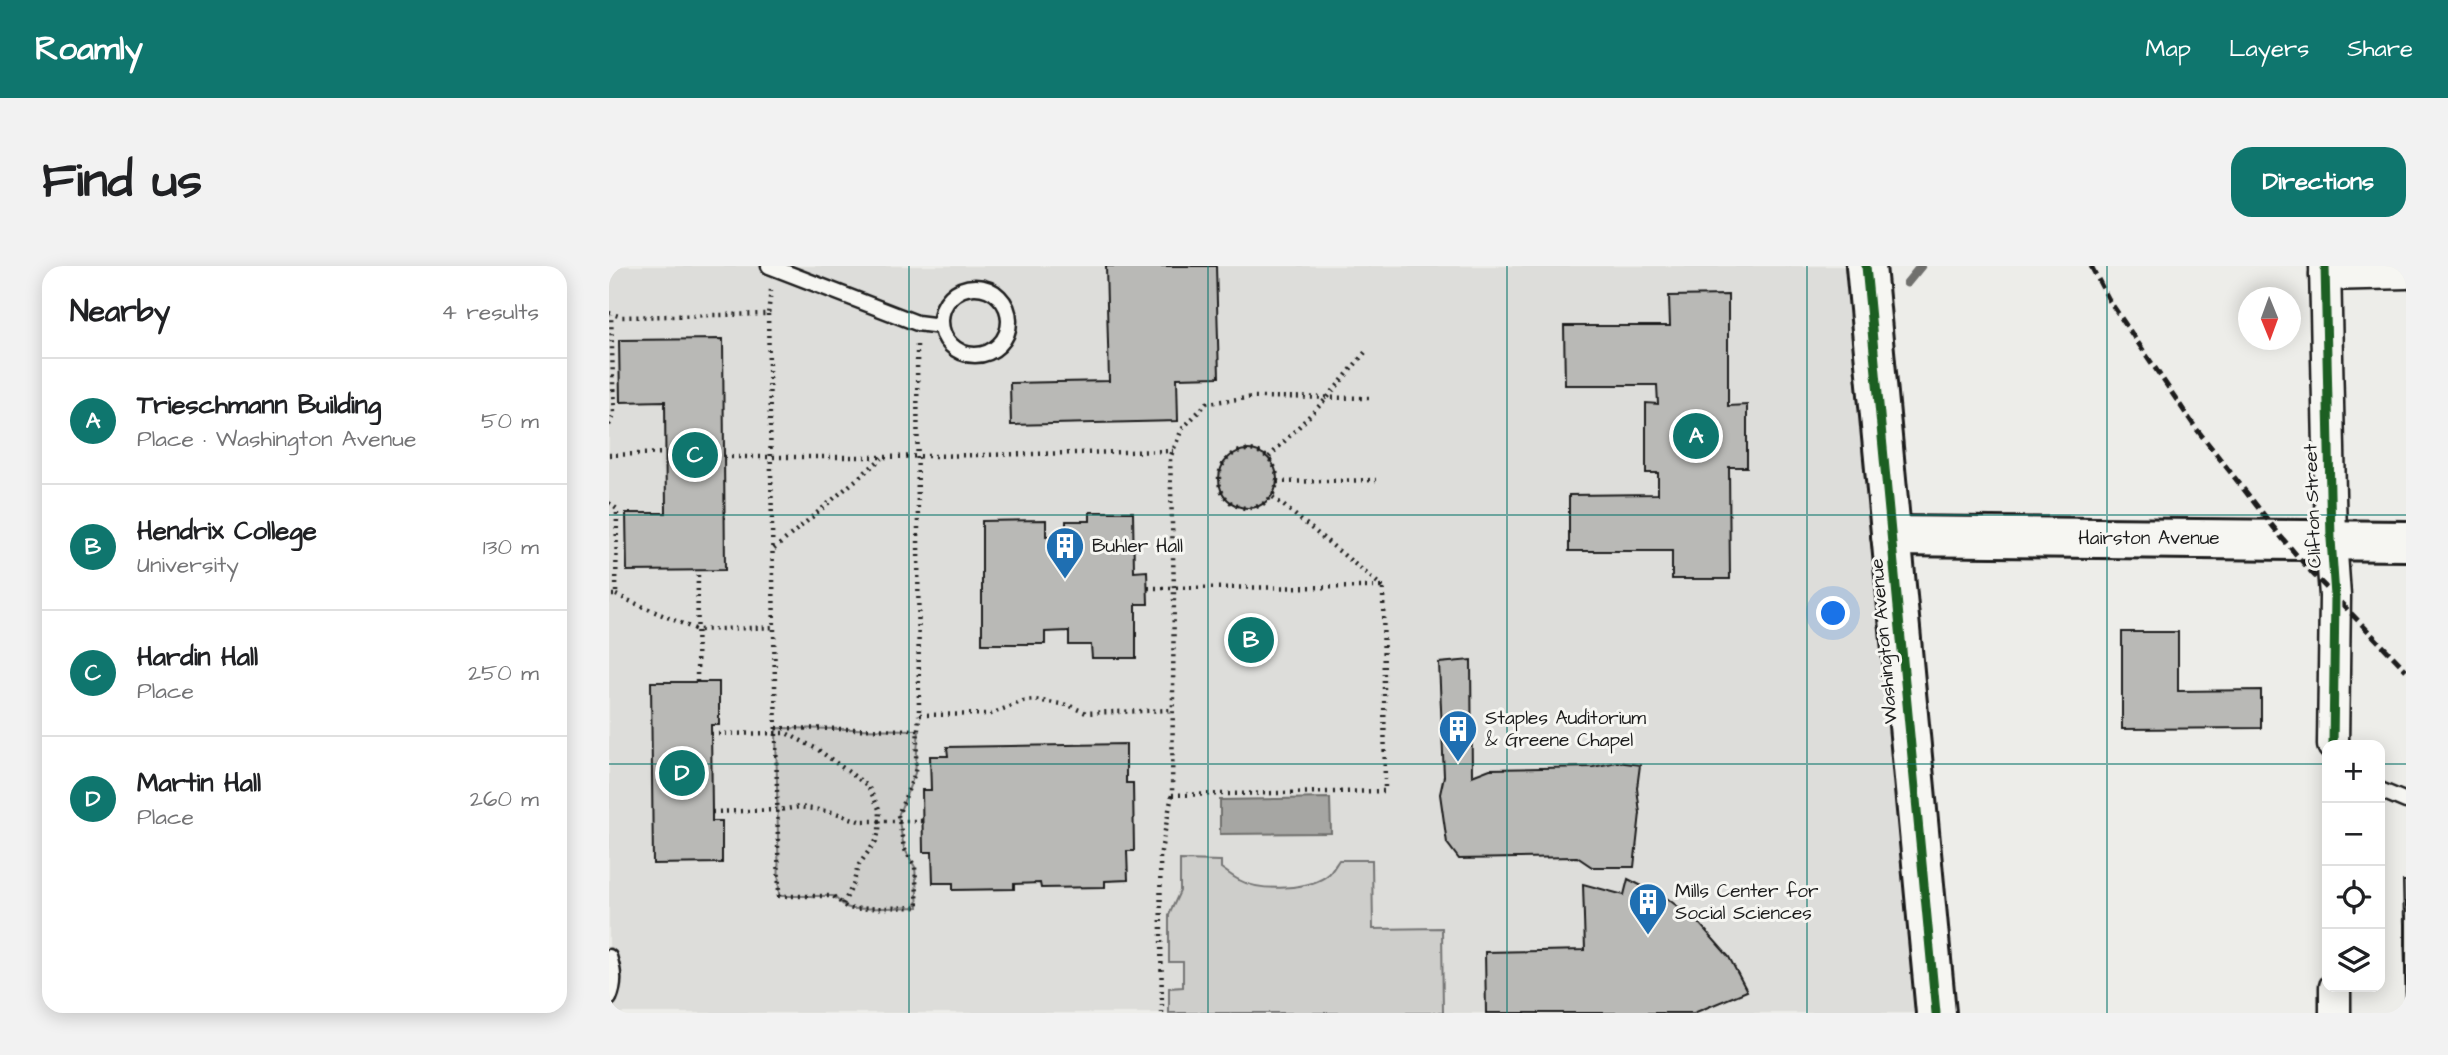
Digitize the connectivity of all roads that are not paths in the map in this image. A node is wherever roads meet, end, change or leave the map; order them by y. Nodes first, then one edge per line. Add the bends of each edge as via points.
1 (1866, 266) edge
2 (774, 268) edge
3 (2325, 270) edge
4 (2406, 273) edge
5 (941, 326) junction
6 (1891, 536) junction
7 (2331, 539) junction
8 (2406, 541) edge
9 (2333, 740) edge
10 (2385, 792) edge
11 (2406, 801) edge
12 (609, 957) edge
13 (2335, 992) edge
14 (609, 998) edge
15 (1936, 1013) edge
16 (2335, 1013) edge

1 - 6 street, Washington Avenue
2 - 5 lane via 917,323
3 - 4 street
3 - 7 street, Clifton Street
5 - 5 lane via 944,338 962,353 984,354 1008,332 1008,311 996,293 964,288 946,303
6 - 7 street, Hairston Avenue
6 - 15 street, Washington Avenue
7 - 8 street, Hairston Avenue
7 - 9 street, Clifton Street
10 - 11 lane
12 - 14 lane via 614,972
13 - 16 street

